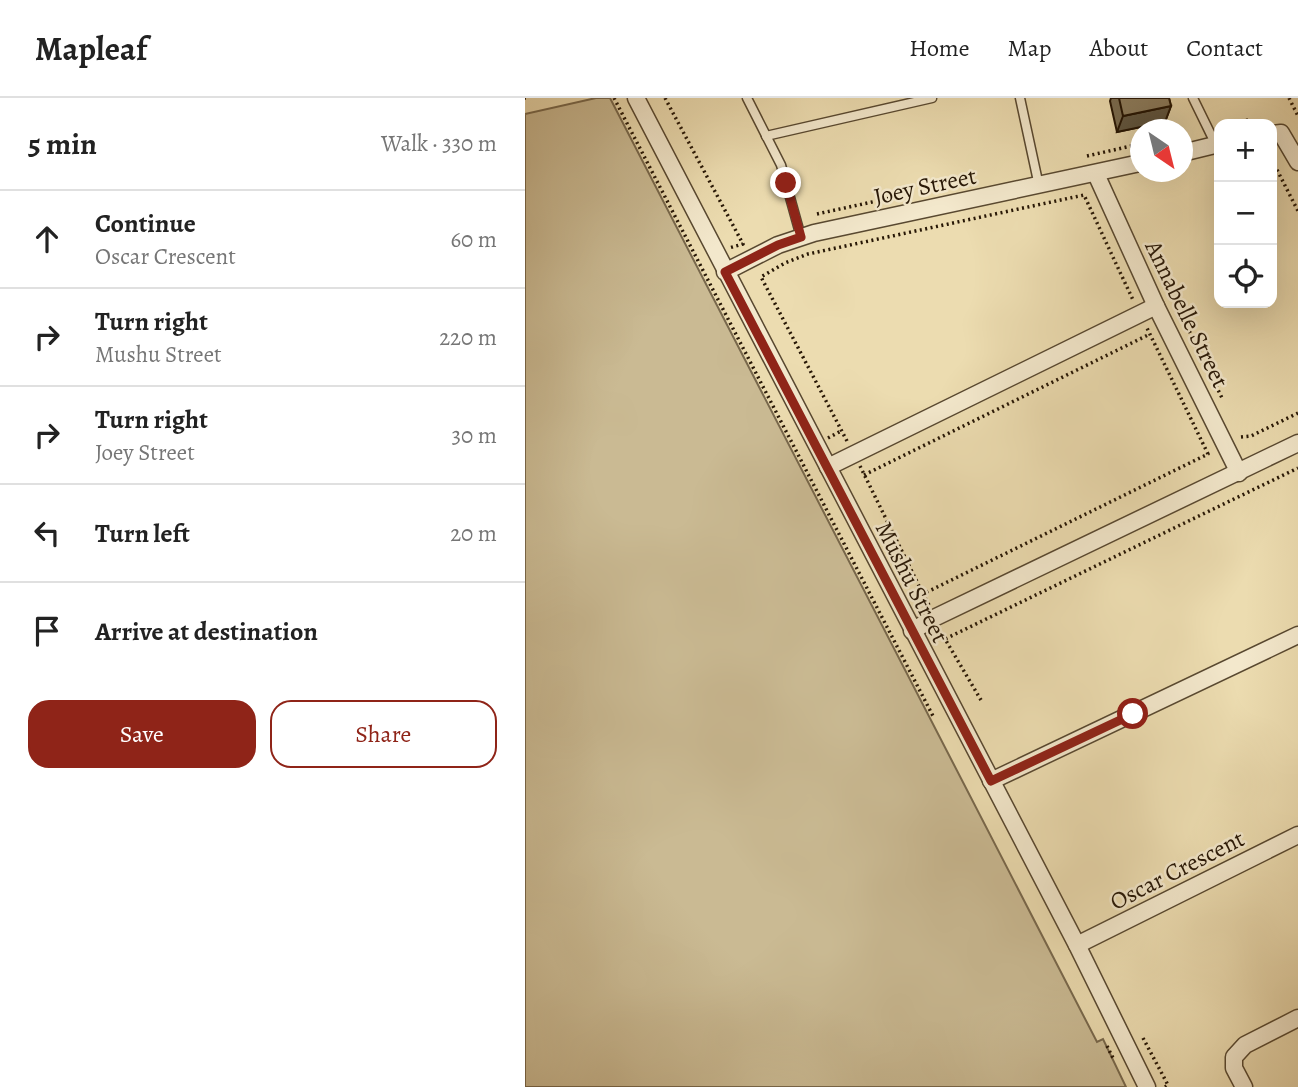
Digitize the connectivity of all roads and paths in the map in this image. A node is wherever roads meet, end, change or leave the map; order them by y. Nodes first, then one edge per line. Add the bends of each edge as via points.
1 (614, 98) edge
2 (636, 98) edge
3 (665, 98) edge
4 (747, 98) edge
5 (932, 98) edge
6 (1020, 98) edge
7 (1193, 98) edge
8 (1289, 98) edge
9 (1298, 116) edge
10 (1277, 133) edge
11 (766, 136) junction
12 (1214, 139) edge
13 (1214, 146) edge
14 (1193, 150) edge
15 (1298, 162) edge
16 (1130, 166) edge
17 (1277, 170) edge
18 (1096, 174) junction
19 (1039, 186) junction
20 (1298, 211) edge
21 (801, 237) junction
22 (743, 244) dead end
23 (1155, 262) dead end
24 (725, 272) junction
25 (1156, 306) junction
26 (1150, 334) dead end
27 (1223, 400) dead end
28 (1298, 413) edge
29 (1241, 438) dead end
30 (1298, 443) edge
31 (828, 467) junction
32 (1298, 468) edge
33 (1239, 473) junction
34 (865, 475) dead end
35 (912, 631) junction
36 (1298, 635) edge
37 (981, 700) dead end
38 (934, 718) dead end
39 (991, 781) junction
40 (1298, 835) edge
41 (1077, 945) junction
42 (1298, 1018) edge
43 (1138, 1029) dead end
44 (1167, 1086) edge
45 (1147, 1087) edge
46 (1244, 1087) edge

1 - 38 path
2 - 24 street, Mushu Street
3 - 22 path
4 - 11 lane
5 - 11 lane
6 - 19 lane
7 - 12 lane
8 - 9 path
10 - 15 street
11 - 21 lane via 781,165
13 - 14 street
16 - 18 street, Joey Street
17 - 20 path
18 - 19 street, Joey Street
18 - 25 street, Annabelle Street
19 - 21 street, Joey Street
21 - 24 street, Joey Street
23 - 27 path
24 - 31 street, Mushu Street
25 - 31 street
25 - 33 street, Annabelle Street
26 - 34 path
28 - 29 path
30 - 33 street
31 - 35 street, Mushu Street
32 - 37 path via 945,639
33 - 35 street
35 - 39 street, Mushu Street
36 - 39 street
39 - 41 street, Mushu Street
40 - 41 street, Oscar Crescent
41 - 45 street, Mushu Street
42 - 46 street via 1245,1045 1234,1057
43 - 44 path

